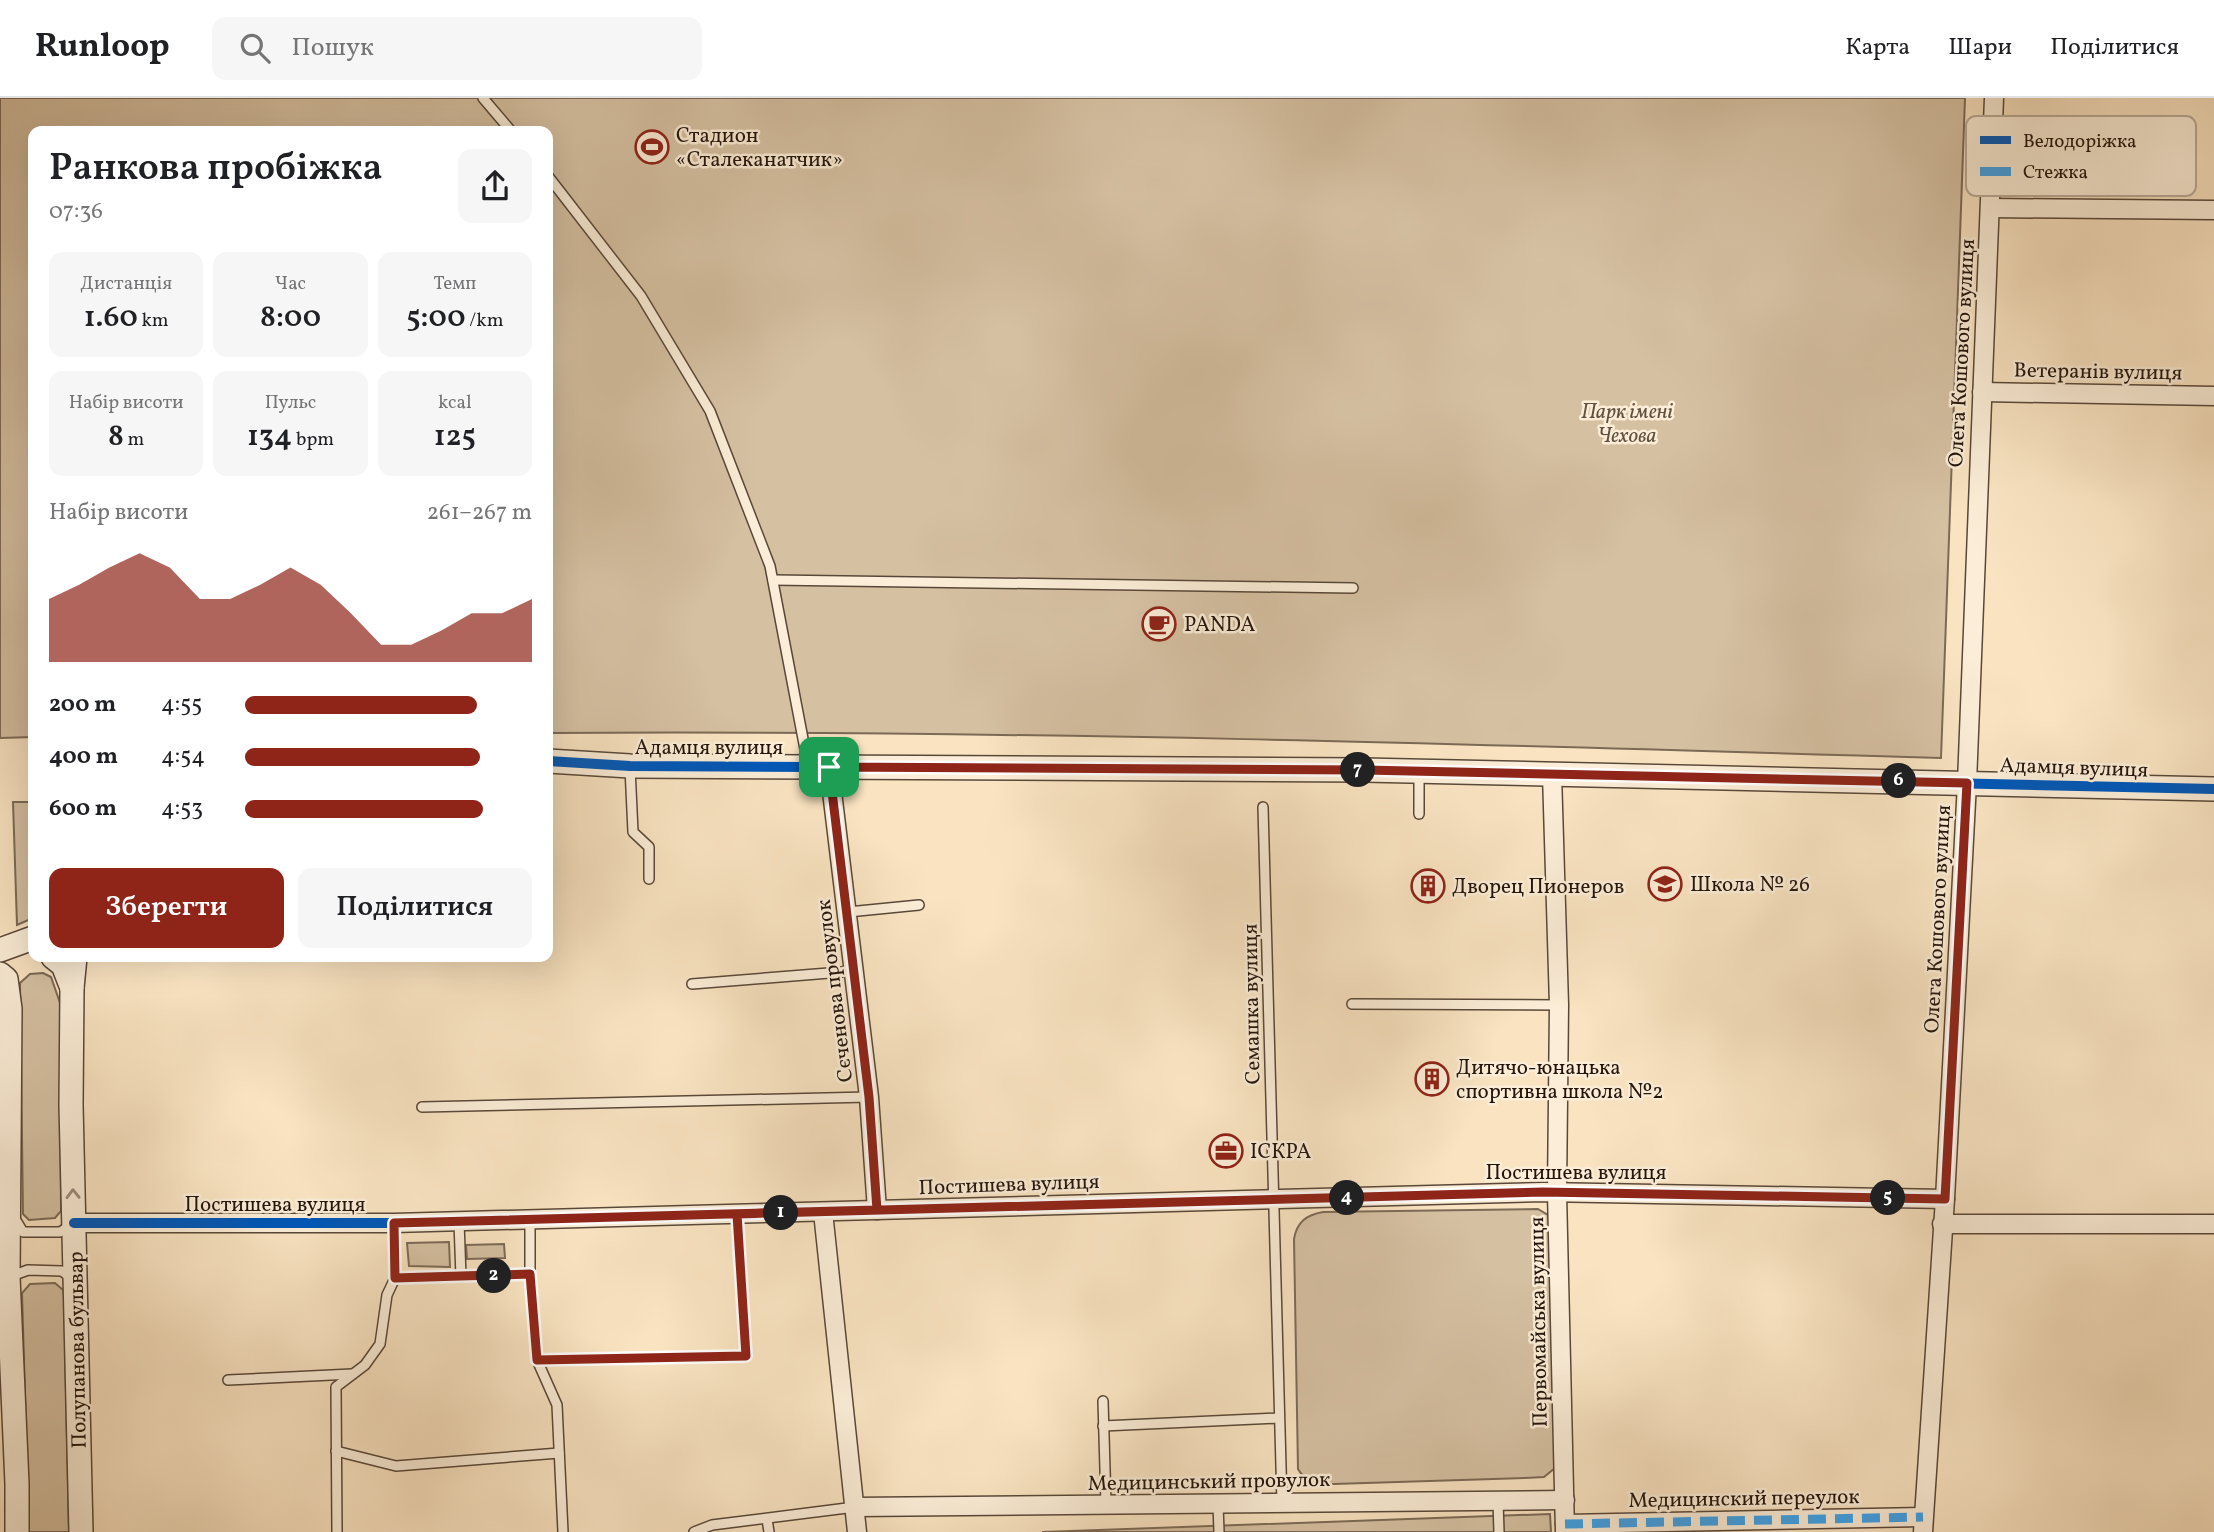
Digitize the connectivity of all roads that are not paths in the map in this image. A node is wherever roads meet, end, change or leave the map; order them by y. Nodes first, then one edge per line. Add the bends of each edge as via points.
1 (483, 98) edge
2 (1994, 98) edge
3 (1993, 116) edge
4 (507, 126) edge
5 (553, 182) edge
6 (1990, 196) edge
7 (1990, 208) junction
8 (2214, 210) edge
9 (1982, 392) junction
10 (2214, 396) edge
11 (773, 580) junction
12 (1353, 587) dead end
13 (553, 761) edge
14 (630, 766) junction
15 (819, 767) junction
16 (1419, 772) junction
17 (1552, 774) junction
18 (1967, 783) junction
19 (2214, 789) edge
20 (1263, 807) dead end
21 (1419, 814) dead end
22 (649, 879) dead end
23 (919, 905) dead end
24 (848, 912) junction
25 (59, 962) edge
26 (75, 962) edge
27 (854, 971) junction
28 (0, 974) edge
29 (692, 984) dead end
30 (72, 988) junction
31 (1352, 1003) dead end
32 (1559, 1005) junction
33 (6, 1082) edge
34 (869, 1097) junction
35 (422, 1107) dead end
36 (1557, 1193) junction
37 (1945, 1199) junction
38 (1273, 1200) junction
39 (10, 1210) junction
40 (877, 1210) junction
41 (822, 1212) junction
42 (737, 1214) junction
43 (530, 1220) junction
44 (459, 1222) junction
45 (74, 1223) junction
46 (394, 1223) junction
47 (1942, 1224) junction
48 (2214, 1224) edge
49 (530, 1274) junction
50 (4, 1277) edge
51 (461, 1277) junction
52 (395, 1278) junction
53 (75, 1282) junction
54 (537, 1360) junction
55 (354, 1373) junction
56 (228, 1380) dead end
57 (1103, 1401) dead end
58 (1279, 1419) junction
59 (1103, 1426) junction
60 (336, 1451) junction
61 (559, 1453) junction
62 (8, 1484) edge
63 (1565, 1500) junction
64 (1497, 1501) junction
65 (1282, 1503) junction
66 (1106, 1504) junction
67 (1218, 1504) junction
68 (855, 1507) junction
69 (767, 1519) junction
70 (1923, 1524) edge
71 (1565, 1528) edge
72 (17, 1532) edge
73 (81, 1532) edge
74 (337, 1532) edge
75 (562, 1532) edge
76 (694, 1532) edge
77 (769, 1532) edge
78 (857, 1532) edge
79 (1219, 1532) edge
80 (1499, 1532) edge

1 - 4 lane
2 - 3 street, Олега Кошового вулиця
5 - 11 lane via 641,296 710,411
6 - 7 street, Олега Кошового вулиця
7 - 8 street
7 - 9 street, Олега Кошового вулиця
9 - 10 street, Ветеранів вулиця
9 - 18 street, Олега Кошового вулиця
11 - 12 lane
11 - 15 lane
13 - 14 street, Адамця вулиця
14 - 15 street, Адамця вулиця
14 - 22 lane via 633,832 649,846
15 - 16 street, Адамця вулиця
15 - 24 street, Сєченова провулок
16 - 17 street, Адамця вулиця
16 - 21 lane
17 - 18 street, Адамця вулиця
17 - 32 street, Первомайська вулиця
18 - 19 street, Адамця вулиця
18 - 37 street, Олега Кошового вулиця
20 - 38 lane, Семашка вулиця
23 - 24 lane
24 - 27 street, Сєченова провулок
25 - 30 street
26 - 30 street, Полупанова бульвар
27 - 29 lane
27 - 34 street, Сєченова провулок
28 - 33 street via 6,979 10,1009
45 -> 30 street, Полупанова бульвар
31 - 32 lane
32 - 36 street, Первомайська вулиця
33 - 39 street
34 - 35 lane
34 - 40 street, Сєченова провулок
36 - 37 street, Постишева вулиця
36 - 38 street, Постишева вулиця
36 - 63 street, Первомайська вулиця
37 - 47 street, Олега Кошового вулиця
38 - 40 street, Постишева вулиця
38 - 58 lane, Семашка вулиця
39 - 45 lane via 23,1232 60,1232
39 - 50 street
40 - 41 street, Постишева вулиця
41 - 42 street, Постишева вулиця
41 - 68 street
42 - 43 street, Постишева вулиця
42 - 54 lane via 746,1356
43 - 44 street, Постишева вулиця
43 - 49 lane
44 - 46 street, Постишева вулиця
44 - 51 lane
45 - 46 street, Постишева вулиця
45 - 53 street, Полупанова бульвар
46 - 52 lane
47 - 48 street
47 - 70 street, Олега Кошового вулиця
49 - 51 lane
49 - 54 lane
50 - 53 lane via 29,1270 62,1271
50 - 62 street
51 - 52 lane
52 - 55 lane via 387,1295 380,1344
53 - 73 street, Полупанова бульвар
54 - 61 lane via 557,1405
55 - 56 lane
55 - 60 lane via 336,1387
57 - 59 lane
58 - 59 lane
58 - 65 lane, Семашка вулиця
59 - 66 lane
60 - 61 lane via 396,1465
60 - 74 lane
61 - 75 lane
62 - 72 street
63 - 64 street, Медицинський провулок
63 - 71 street, Первомайська вулиця
64 - 65 street, Медицинський провулок
64 - 80 lane
65 - 67 street, Медицинський провулок
66 - 67 street, Медицинський провулок
66 - 68 street, Медицинський провулок
67 - 79 lane
68 - 69 lane
68 - 78 street
69 - 76 lane via 712,1525
69 - 77 lane
70 - 71 street, Медицинский переулок

